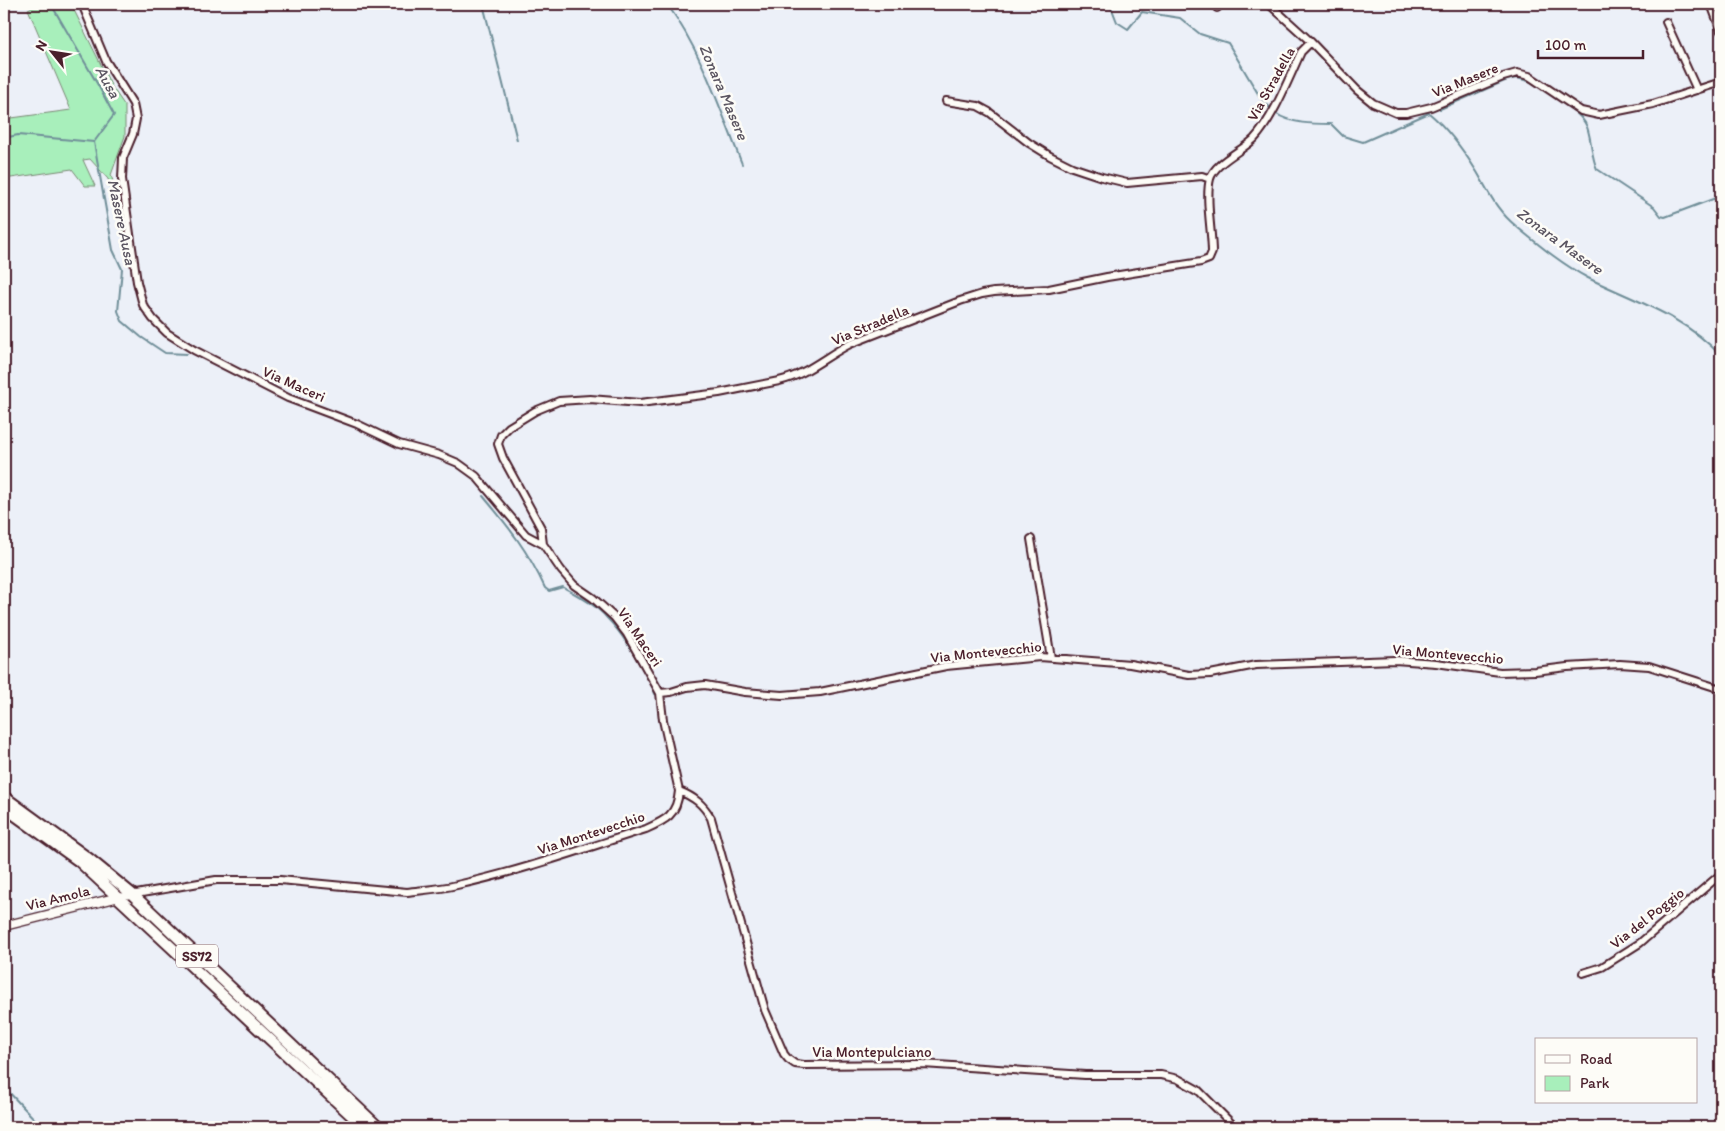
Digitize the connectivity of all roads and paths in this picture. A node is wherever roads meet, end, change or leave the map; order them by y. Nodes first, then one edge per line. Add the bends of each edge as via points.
1 (82, 4) edge
2 (1269, 4) edge
3 (1711, 4) edge
4 (1666, 22) dead end
5 (1721, 31) edge
6 (1311, 42) junction
7 (1721, 82) edge
8 (1697, 90) junction
9 (946, 101) dead end
10 (1210, 178) junction
11 (1030, 538) dead end
12 (543, 544) junction
13 (1051, 658) junction
14 (1721, 689) edge
15 (660, 693) junction
16 (679, 791) junction
17 (4, 797) edge
18 (4, 807) edge
19 (1721, 874) edge
20 (133, 895) junction
21 (119, 898) junction
22 (4, 926) edge
23 (1583, 972) dead end
24 (364, 1127) edge
25 (378, 1127) edge
26 (1235, 1127) edge

1 - 12 street, Via Maceri via 106,61 133,104 134,134 123,158 122,179 137,282 143,305 153,319 167,333 194,350 288,398 357,424 398,444 458,463 476,476 526,534
2 - 6 street, Via Masere
3 - 5 street
4 - 8 street
6 - 8 street, Via Masere via 1357,90 1373,103 1396,113 1431,107 1517,73 1529,76 1581,111 1599,115 1653,104
6 - 10 street, Via Stradella via 1301,52 1263,128 1214,169
7 - 8 street, Via Masere
9 - 10 street via 978,106 1050,156 1102,177 1127,182
10 - 12 street, Via Stradella via 1212,252 1208,260 1049,289 982,294 850,344 793,378 719,393 640,403 590,399 559,401 535,410 509,427 498,444 541,528
11 - 13 street, Via Montevecchio
12 - 15 street, Via Maceri via 574,585 614,617
13 - 14 street, Via Montevecchio via 1130,664 1189,675 1256,665 1395,660 1500,672 1620,664 1649,666
13 - 15 street, Via Montevecchio via 946,666 820,692 782,695 705,685
15 - 16 street
16 - 20 street, Via Montevecchio via 672,814 661,823 520,869 455,886 407,892 280,880 216,880
16 - 26 street, Via Montepulciano via 697,800 711,818 765,1010 788,1060 804,1065 923,1064 1086,1075 1161,1075 1178,1079 1198,1090
17 - 20 main road, SS72
18 - 21 main road, SS72 via 79,861
19 - 23 street, Via del Poggio via 1640,943 1602,967
20 - 21 street, Via Montevecchio
20 - 25 main road, SS72
21 - 22 street, Via Amola
21 - 24 main road, SS72

